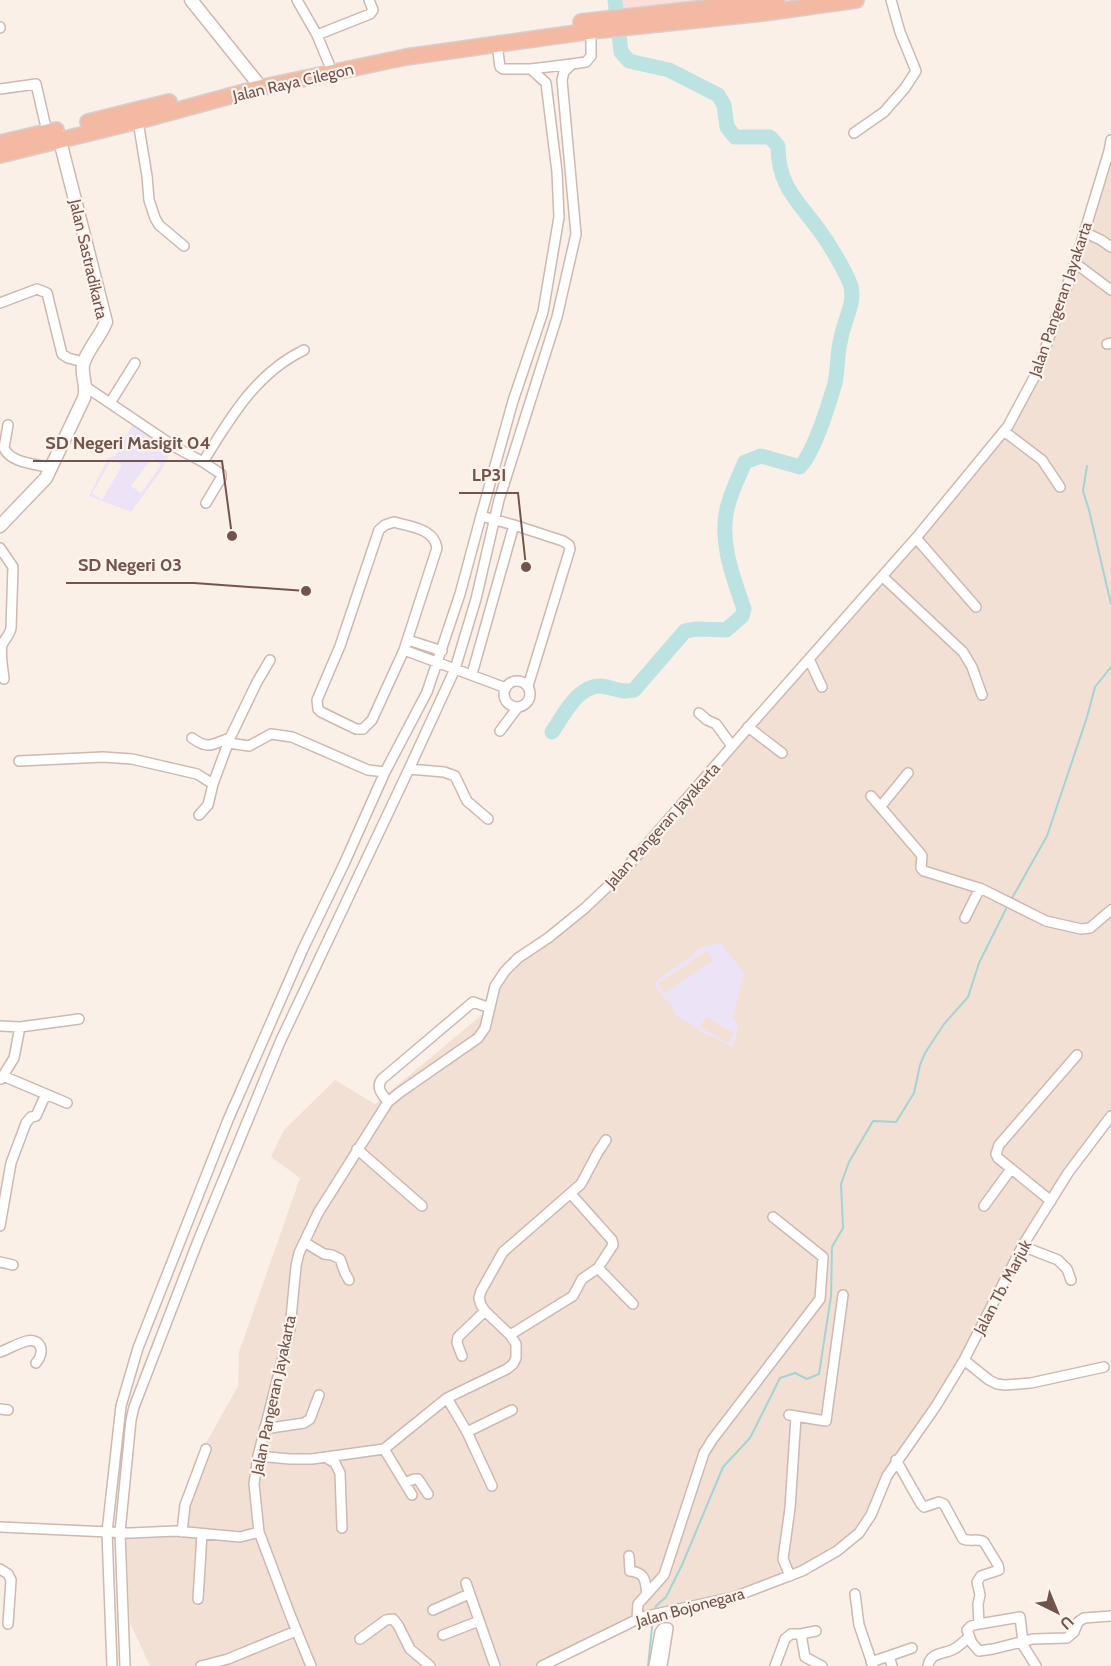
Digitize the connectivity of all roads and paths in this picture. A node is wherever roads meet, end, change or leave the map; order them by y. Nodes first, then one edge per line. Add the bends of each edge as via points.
1 (191, 0) edge
2 (297, 0) edge
3 (369, 0) edge
4 (777, 0) edge
5 (856, 0) edge
6 (891, 0) edge
7 (616, 23) junction
8 (590, 26) junction
9 (316, 35) junction
10 (497, 44) junction
11 (329, 64) junction
12 (572, 64) junction
13 (531, 69) junction
14 (562, 80) junction
15 (546, 82) junction
16 (257, 85) junction
17 (0, 89) edge
18 (138, 121) junction
19 (854, 133) dead end
20 (54, 134) junction
21 (1111, 140) edge
22 (0, 143) edge
23 (0, 154) edge
24 (1084, 232) junction
25 (184, 246) dead end
26 (1111, 247) edge
27 (1075, 263) junction
28 (1111, 290) edge
29 (0, 303) edge
30 (304, 350) dead end
31 (529, 355) junction
32 (544, 358) junction
33 (83, 362) junction
34 (135, 363) dead end
35 (86, 387) junction
36 (110, 402) junction
37 (8, 425) dead end
38 (1003, 432) junction
39 (203, 462) junction
40 (51, 468) junction
41 (1060, 487) dead end
42 (206, 503) dead end
43 (481, 516) junction
44 (495, 520) junction
45 (514, 525) junction
46 (0, 526) edge
47 (478, 528) junction
48 (491, 532) junction
49 (916, 538) junction
50 (0, 548) edge
51 (882, 576) junction
52 (976, 608) dead end
53 (408, 640) junction
54 (404, 650) junction
55 (442, 651) junction
56 (809, 659) junction
57 (270, 660) dead end
58 (438, 663) junction
59 (454, 669) junction
60 (472, 674) junction
61 (4, 679) dead end
62 (528, 686) junction
63 (822, 687) dead end
64 (506, 688) junction
65 (982, 695) dead end
66 (518, 707) junction
67 (699, 713) dead end
68 (748, 727) junction
69 (500, 731) dead end
70 (192, 738) dead end
71 (229, 741) junction
72 (732, 746) junction
73 (782, 753) dead end
74 (19, 761) dead end
75 (409, 769) junction
76 (386, 772) junction
77 (908, 773) dead end
78 (213, 784) junction
79 (871, 796) dead end
80 (881, 806) junction
81 (199, 815) dead end
82 (488, 819) dead end
83 (980, 888) junction
84 (1111, 910) edge
85 (965, 918) dead end
86 (490, 1008) junction
87 (79, 1019) dead end
88 (0, 1026) edge
89 (20, 1027) junction
90 (264, 1038) junction
91 (277, 1049) junction
92 (1077, 1055) dead end
93 (2, 1079) edge
94 (46, 1094) junction
95 (388, 1102) junction
96 (68, 1103) dead end
97 (1111, 1116) edge
98 (606, 1140) dead end
99 (357, 1149) junction
100 (1011, 1169) junction
101 (571, 1194) junction
102 (1051, 1201) junction
103 (422, 1206) dead end
104 (984, 1206) dead end
105 (773, 1217) dead end
106 (0, 1226) edge
107 (304, 1242) junction
108 (1022, 1246) junction
109 (0, 1262) edge
110 (13, 1265) dead end
111 (598, 1268) junction
112 (349, 1280) dead end
113 (1071, 1280) dead end
114 (843, 1294) dead end
115 (633, 1305) dead end
116 (485, 1311) junction
117 (510, 1335) junction
118 (0, 1353) edge
119 (462, 1356) dead end
120 (964, 1360) junction
121 (36, 1363) dead end
122 (1104, 1366) dead end
123 (319, 1395) dead end
124 (447, 1398) junction
125 (512, 1410) dead end
126 (264, 1430) junction
127 (467, 1432) junction
128 (206, 1449) dead end
129 (384, 1449) junction
130 (258, 1456) junction
131 (325, 1457) junction
132 (896, 1460) junction
133 (405, 1484) junction
134 (492, 1486) dead end
135 (428, 1494) dead end
136 (412, 1495) dead end
137 (0, 1527) edge
138 (342, 1528) dead end
139 (108, 1532) junction
140 (120, 1532) junction
141 (182, 1532) junction
142 (259, 1532) junction
143 (202, 1533) junction
144 (629, 1556) dead end
145 (0, 1569) edge
146 (790, 1576) junction
147 (466, 1583) dead end
148 (469, 1594) junction
149 (647, 1594) junction
150 (855, 1594) dead end
151 (198, 1599) dead end
152 (433, 1610) dead end
153 (1111, 1616) edge
154 (639, 1618) junction
155 (479, 1621) junction
156 (1111, 1622) edge
157 (8, 1624) dead end
158 (979, 1624) junction
159 (296, 1631) junction
160 (816, 1631) dead end
161 (801, 1634) junction
162 (442, 1635) dead end
163 (969, 1637) junction
164 (360, 1639) dead end
165 (1022, 1642) junction
166 (912, 1648) dead end
167 (889, 1656) junction
168 (428, 1664) edge
169 (872, 1664) edge
170 (818, 1665) edge
171 (112, 1666) edge
172 (125, 1666) edge
173 (201, 1666) edge
174 (311, 1666) edge
175 (416, 1666) edge
176 (495, 1666) edge
177 (542, 1666) edge
178 (654, 1666) edge
179 (662, 1666) edge
180 (775, 1666) edge
181 (892, 1666) edge
182 (928, 1666) edge
183 (1036, 1666) edge

1 - 16 street
2 - 9 street
3 - 9 street via 373,10 370,14
4 - 7 highway
5 - 7 highway via 763,13
6 - 19 street via 916,71 884,112
7 - 8 highway
8 - 10 highway, Jalan Raya Cilegon
8 - 11 highway, Jalan Raya Cilegon via 409,47
8 - 12 street via 591,56 586,62
9 - 11 street
10 - 13 street via 500,67
10 - 16 highway, Jalan Raya Cilegon
11 - 16 highway, Jalan Raya Cilegon
12 - 13 street
12 - 14 street
13 - 15 street
14 - 15 street
14 - 32 street via 576,234
15 - 31 street via 559,217 543,312
16 - 18 highway, Jalan Raya Cilegon
16 - 20 highway, Jalan Raya Cilegon
17 - 20 street via 36,84
18 - 20 highway, Jalan Raya Cilegon
18 - 25 street via 155,218
20 - 22 highway, Jalan Raya Cilegon
20 - 23 highway, Jalan Raya Cilegon
20 - 33 street, Jalan Sastradikarta via 106,318 105,327
21 - 24 street, Jalan Pangeran Jayakarta
24 - 26 street
24 - 27 street, Jalan Pangeran Jayakarta
27 - 28 street
27 - 38 street, Jalan Pangeran Jayakarta via 1037,372
29 - 33 street via 37,290 47,293 62,354
30 - 39 street via 283,361 243,400
31 - 32 street
31 - 43 street
32 - 44 street
33 - 35 street
34 - 36 street
35 - 36 street
35 - 40 street
36 - 39 street
37 - 40 street via 4,448 8,455
38 - 41 street via 1042,460
38 - 49 street, Jalan Pangeran Jayakarta
39 - 42 street via 221,474
40 - 46 street
43 - 44 street
43 - 47 street
44 - 45 street
44 - 48 street
45 - 60 street
45 - 62 street via 563,541 570,549
47 - 48 street
47 - 55 street
48 - 59 street
49 - 51 street, Jalan Pangeran Jayakarta
49 - 52 street
50 - 61 street via 13,567 11,627 1,653
51 - 56 street, Jalan Pangeran Jayakarta
51 - 65 street via 963,652
53 - 54 street
53 - 54 street via 437,548 431,535 394,522 379,530 318,695 318,709 356,729 368,726
53 - 55 street
54 - 58 street
55 - 58 street
56 - 63 street
56 - 68 street, Jalan Pangeran Jayakarta
57 - 71 street
58 - 59 street
58 - 76 street
59 - 60 street
59 - 75 street
60 - 64 street
62 - 64 street via 521,681
62 - 66 street via 526,703
64 - 66 street via 505,697
66 - 69 street
67 - 72 street via 716,724
68 - 72 street, Jalan Pangeran Jayakarta
68 - 73 street
70 - 71 street via 202,745
71 - 76 street via 249,746 279,734 368,770
71 - 78 street
72 - 86 street, Jalan Pangeran Jayakarta via 621,874 505,971 495,986
74 - 78 street via 132,759 197,774
75 - 82 street via 455,776 467,801
75 - 91 street
76 - 90 street
77 - 80 street
78 - 81 street via 208,805
79 - 80 street
80 - 83 street via 922,856 922,870
83 - 84 street via 1046,921 1081,929 1090,928
83 - 85 street
86 - 95 street, Jalan Pangeran Jayakarta via 478,1038
86 - 95 street via 473,1002 382,1079 379,1088
87 - 89 street
88 - 89 street
89 - 93 street via 14,1058
90 - 91 street
90 - 139 street via 138,1348 121,1406
91 - 140 street via 134,1407
92 - 100 street via 997,1150 998,1158
93 - 94 street
94 - 96 street
94 - 106 street via 36,1116 26,1123 11,1163
95 - 99 street, Jalan Pangeran Jayakarta
97 - 102 street, Jalan Tb. Marjuk
98 - 101 street
99 - 103 street
99 - 107 street, Jalan Pangeran Jayakarta
100 - 102 street
100 - 104 street
101 - 111 street via 612,1240 613,1245
101 - 116 street via 503,1252 481,1291 479,1298
102 - 108 street, Jalan Tb. Marjuk
105 - 149 street via 823,1257 820,1299 704,1453 664,1575
107 - 112 street via 340,1259
107 - 126 street, Jalan Pangeran Jayakarta via 296,1266 290,1329
108 - 113 street via 1058,1260
108 - 120 street, Jalan Tb. Marjuk
109 - 110 street
111 - 115 street
111 - 117 street via 582,1279 569,1299
114 - 146 street via 826,1421 792,1416 790,1508 783,1558
116 - 117 street
116 - 119 street via 458,1337
117 - 124 street via 517,1348 513,1364
118 - 121 street via 34,1341 42,1351
120 - 122 street via 989,1380 1005,1385
120 - 132 street, Jalan Tb. Marjuk
123 - 126 street via 310,1419
124 - 127 street
124 - 129 street
125 - 127 street
126 - 130 street, Jalan Pangeran Jayakarta
127 - 134 street
128 - 141 street via 185,1505
129 - 131 street
129 - 133 street
130 - 131 street
130 - 142 street, Jalan Pangeran Jayakarta via 254,1484
131 - 138 street via 335,1463 340,1473
132 - 146 street, Jalan Bojonegara via 864,1526 837,1551
132 - 158 street via 921,1504 944,1504 963,1539 984,1542 998,1565 999,1570 977,1581
133 - 135 street via 418,1479
133 - 136 street
137 - 139 street
139 - 140 street
139 - 171 street
140 - 141 street
140 - 172 street
141 - 143 street
142 - 143 street via 240,1537
142 - 159 street, Jalan Pangeran Jayakarta
143 - 151 street
144 - 149 street via 630,1571 644,1578
145 - 157 street via 11,1580
146 - 154 street, Jalan Bojonegara via 734,1597
147 - 148 street
148 - 152 street
148 - 155 street
149 - 154 street via 638,1604
150 - 169 street via 859,1625
153 - 156 street
153 - 165 street via 1084,1618 1067,1638
154 - 177 street, Jalan Bojonegara
155 - 162 street
155 - 176 street
158 - 163 street via 969,1627
158 - 165 street via 1020,1617
159 - 173 street
159 - 174 street, Jalan Pangeran Jayakarta
160 - 161 street
161 - 170 street via 805,1657
161 - 180 street via 785,1639
163 - 165 street via 979,1651
163 - 182 street via 952,1650 933,1656
164 - 168 street via 393,1619 410,1649
165 - 183 street
166 - 167 street
167 - 169 street
167 - 181 street
168 - 175 street
178 - 179 street via 660,1632 668,1628

